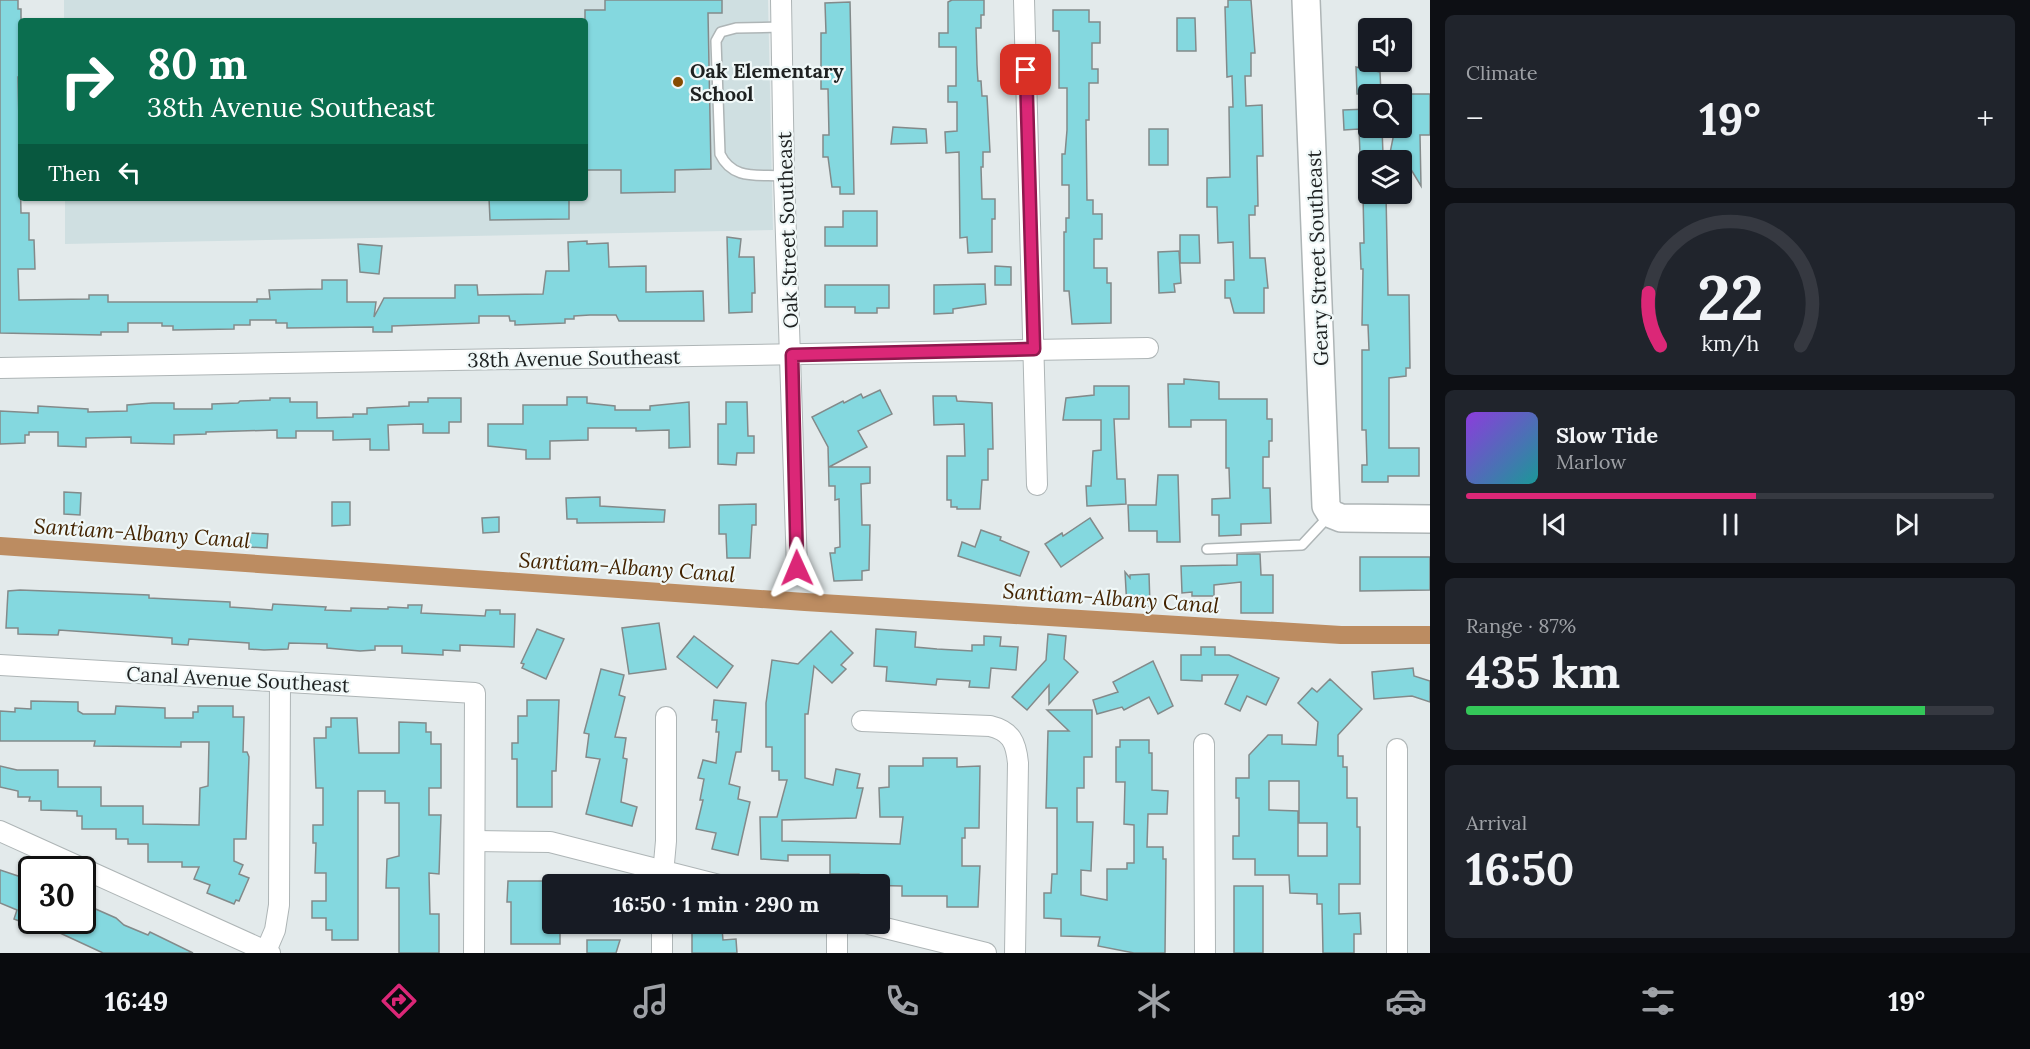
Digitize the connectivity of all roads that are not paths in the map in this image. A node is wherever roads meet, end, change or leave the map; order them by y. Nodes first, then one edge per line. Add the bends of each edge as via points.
1 (781, 0) edge
2 (1024, 0) edge
3 (1306, 0) edge
4 (782, 27) junction
5 (784, 176) junction
6 (1148, 348) dead end
7 (1034, 349) junction
8 (792, 355) junction
9 (0, 368) edge
10 (1037, 485) dead end
11 (1331, 514) junction
12 (1430, 519) edge
13 (1207, 549) dead end
14 (797, 568) dead end
15 (0, 665) edge
16 (280, 682) junction
17 (666, 717) dead end
18 (862, 722) dead end
19 (1204, 744) dead end
20 (1396, 749) dead end
21 (0, 831) edge
22 (475, 841) junction
23 (652, 874) edge
24 (662, 874) edge
25 (890, 929) edge
26 (662, 934) edge
27 (837, 934) edge
28 (268, 952) edge
29 (474, 953) edge
30 (662, 953) edge
31 (837, 953) edge
32 (986, 953) edge
33 (1015, 953) edge
34 (1205, 953) edge
35 (1397, 953) edge

1 - 4 street, Oak Street Southeast
2 - 7 street
3 - 11 street, Geary Street Southeast via 1326,506
4 - 5 street, Oak Street Southeast
4 - 5 lane via 736,28 721,32 716,41 720,154 726,166 737,174
5 - 8 street, Oak Street Southeast
6 - 7 street, 38th Avenue Southeast
7 - 8 street, 38th Avenue Southeast
7 - 10 street
8 - 9 street, 38th Avenue Southeast
8 - 14 street, Oak Street Southeast
11 - 12 street via 1363,519
11 - 13 lane via 1302,545
15 - 16 street, Canal Avenue Southeast
16 - 22 street, Canal Avenue Southeast via 475,693
16 - 28 street via 279,905
17 - 24 street
18 - 33 street via 990,726 1009,733 1018,763
19 - 34 street
20 - 35 street
21 - 28 street
22 - 23 street via 550,842
22 - 29 street
25 - 32 street
26 - 30 street
27 - 31 street

